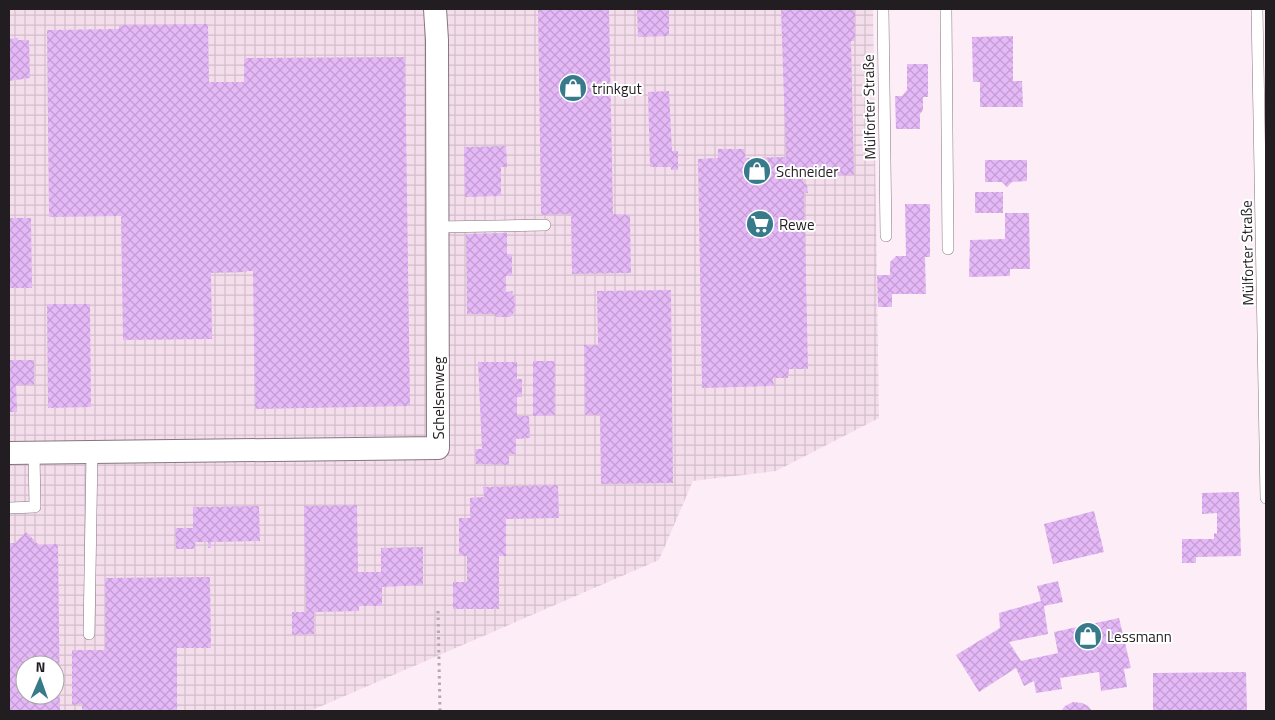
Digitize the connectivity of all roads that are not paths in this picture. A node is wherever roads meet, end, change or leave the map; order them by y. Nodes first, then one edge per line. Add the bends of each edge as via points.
1 (435, 9) edge
2 (883, 9) edge
3 (946, 9) edge
4 (1257, 9) edge
5 (545, 225) dead end
6 (437, 227) junction
7 (886, 236) dead end
8 (948, 249) dead end
9 (92, 452) junction
10 (9, 453) edge
11 (34, 453) junction
12 (1266, 498) edge
13 (9, 508) edge
14 (89, 634) dead end

1 - 6 street, Schelsenweg
2 - 7 lane, Mülforter Straße
3 - 8 lane
4 - 12 lane, Mülforter Straße
5 - 6 lane
6 - 9 street, Schelsenweg via 438,448
9 - 11 street, Schelsenweg
9 - 14 lane
10 - 11 street, Schelsenweg
11 - 13 lane via 35,507

